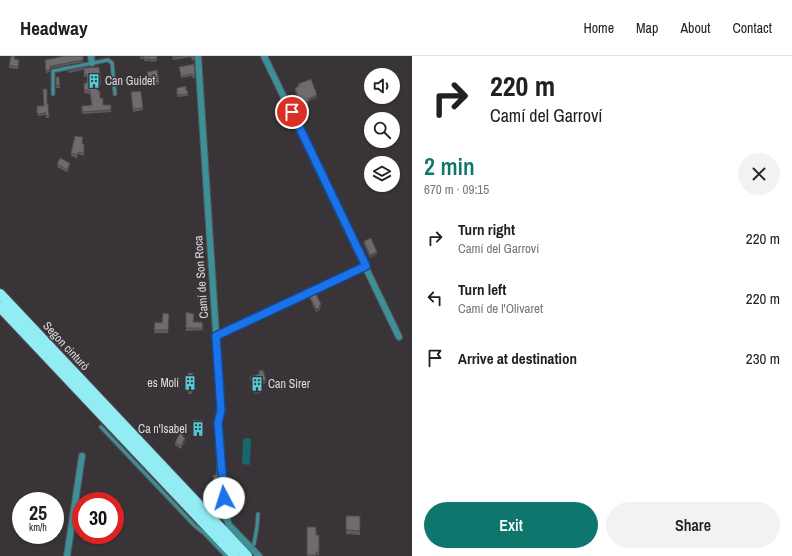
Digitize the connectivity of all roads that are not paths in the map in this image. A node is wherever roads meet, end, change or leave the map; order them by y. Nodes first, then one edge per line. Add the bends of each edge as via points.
1 (198, 56) edge
2 (264, 56) edge
3 (92, 59) edge
4 (53, 94) dead end
5 (115, 94) dead end
6 (366, 266) junction
7 (0, 287) edge
8 (0, 294) edge
9 (0, 307) edge
10 (0, 313) edge
11 (23, 319) junction
12 (12, 321) junction
13 (216, 336) junction
14 (399, 337) dead end
15 (101, 427) dead end
16 (82, 456) dead end
17 (258, 514) dead end
18 (254, 544) dead end
19 (67, 556) edge
20 (226, 556) edge
21 (235, 556) edge
22 (248, 556) edge
23 (259, 556) edge

1 - 13 street, Camí de Son Roca
2 - 6 street
3 - 4 lane via 53,71
3 - 5 lane via 108,60 112,63
6 - 13 street
6 - 14 street
7 - 11 highway
8 - 11 highway, Segon cinturó
9 - 12 highway
10 - 12 highway
11 - 22 highway, Segon cinturó
12 - 21 highway
13 - 23 street, Camí de Son Roca via 221,410 218,423 226,518 229,525
15 - 20 lane
16 - 19 street
17 - 18 lane

